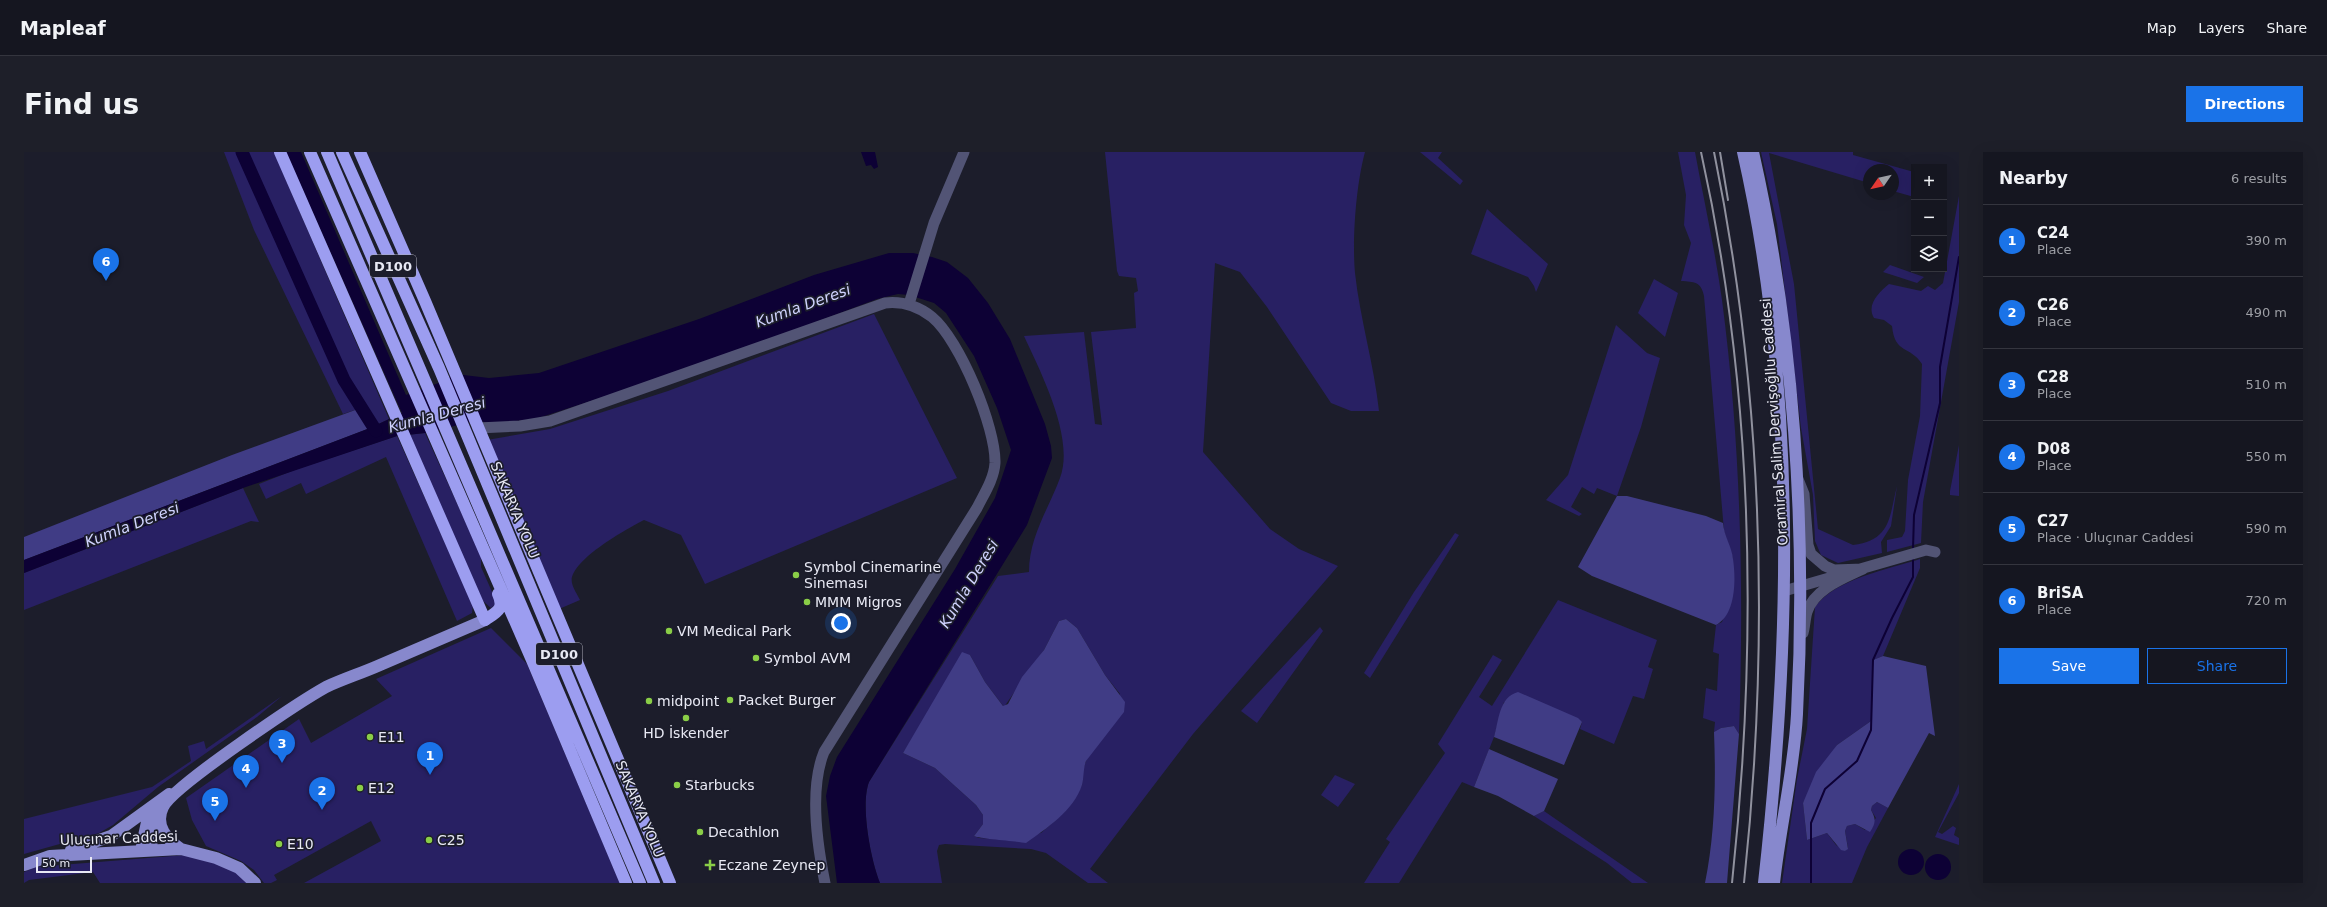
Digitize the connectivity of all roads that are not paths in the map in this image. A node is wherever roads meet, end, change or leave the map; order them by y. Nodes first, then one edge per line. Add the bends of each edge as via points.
1 (280, 152) edge
2 (310, 152) edge
3 (342, 152) edge
4 (360, 152) edge
5 (964, 152) edge
6 (1743, 152) edge
7 (1753, 152) edge
8 (328, 154) edge
9 (401, 246) junction
10 (362, 269) junction
11 (910, 302) junction
12 (418, 363) junction
13 (439, 368) junction
14 (476, 424) junction
15 (1796, 473) junction
16 (1930, 551) dead end
17 (486, 557) junction
18 (1863, 569) junction
19 (1799, 587) junction
20 (1784, 590) junction
21 (485, 620) junction
22 (520, 632) junction
23 (1798, 662) junction
24 (188, 782) junction
25 (173, 792) junction
26 (163, 806) junction
27 (181, 849) junction
28 (145, 850) junction
29 (50, 856) junction
30 (24, 864) edge
31 (255, 883) edge
32 (626, 883) edge
33 (640, 883) edge
34 (654, 883) edge
35 (670, 883) edge
36 (825, 883) edge
37 (1764, 883) edge
38 (1774, 883) edge

1 - 21 highway
2 - 10 highway
3 - 13 highway, SAKARYA YOLU / D100
4 - 9 highway
5 - 11 street via 926,247
6 - 20 main road, Oramiral Salim Dervişoğllu Caddesi via 1760,230 1775,343 1783,500
7 - 15 main road, Oramiral Salim Dervişoğllu Caddesi via 1778,280
8 - 12 highway, D100
9 - 13 highway
9 - 14 highway
10 - 12 highway
10 - 17 highway
11 - 14 street via 890,303 862,310 550,421 520,426
11 - 36 street via 934,318 963,362 990,429 994,465 991,479 976,508 824,752 816,780 818,830
12 - 33 highway, D100
13 - 34 highway, SAKARYA YOLU / D100
14 - 35 highway
15 - 18 street via 1804,494 1811,554 1834,570
15 - 19 main road, Oramiral Salim Dervişoğllu Caddesi
16 - 18 street
17 - 21 highway via 490,576 502,605 501,609
17 - 22 highway
18 - 19 street
18 - 23 street via 1832,585 1811,604 1807,612
19 - 20 street
19 - 23 main road, Oramiral Salim Dervişoğllu Caddesi
20 - 37 main road, Oramiral Salim Dervişoğllu Caddesi via 1777,764
21 - 22 highway via 501,618
21 - 24 main road via 326,687
22 - 32 highway
23 - 38 main road, Oramiral Salim Dervişoğllu Caddesi via 1797,716
24 - 25 main road
24 - 26 main road
25 - 28 main road via 158,805 150,817
25 - 29 main road via 111,836
26 - 27 main road via 161,826 171,843
26 - 28 main road
27 - 28 main road, Uluçınar Caddesi
27 - 31 main road, Uluçınar Caddesi via 216,858 239,868
28 - 29 main road, Uluçınar Caddesi
29 - 30 main road, Uluçınar Caddesi

